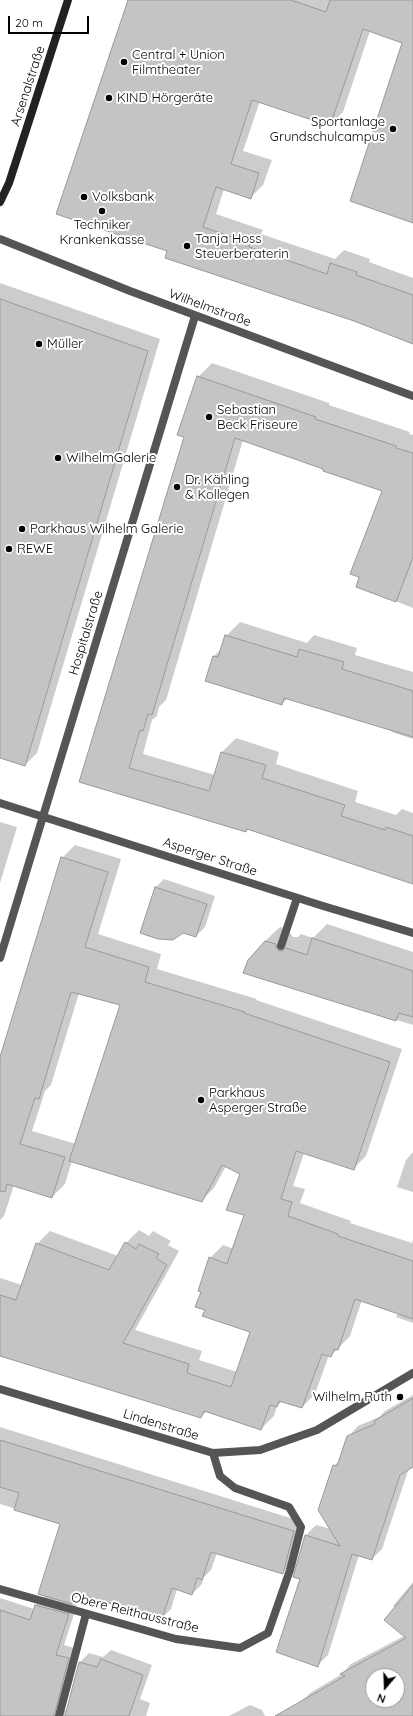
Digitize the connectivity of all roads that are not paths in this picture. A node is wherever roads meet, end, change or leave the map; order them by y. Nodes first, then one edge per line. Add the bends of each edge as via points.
1 (68, 0) edge
2 (0, 202) edge
3 (0, 239) edge
4 (195, 316) junction
5 (413, 396) edge
6 (0, 803) edge
7 (43, 816) junction
8 (297, 898) junction
9 (413, 933) edge
10 (281, 946) dead end
11 (0, 958) edge
12 (413, 1373) edge
13 (0, 1389) edge
14 (213, 1453) junction
15 (0, 1589) edge
16 (86, 1614) junction
17 (59, 1716) edge

1 - 2 street, Arsenalstraße via 9,183
3 - 4 street, Wilhelmstraße
4 - 5 street, Wilhelmstraße
4 - 7 street, Hospitalstraße
6 - 7 street, Asperger Straße
7 - 8 street, Asperger Straße
7 - 11 street, Hospitalstraße
8 - 9 street, Asperger Straße
8 - 10 street
12 - 14 street, Lindenstraße via 316,1430 260,1450
13 - 14 street, Lindenstraße
14 - 16 street, Obere Reithausstraße via 220,1476 235,1488 289,1507 302,1527 268,1633 240,1648 176,1639
15 - 16 street, Obere Reithausstraße
16 - 17 street

